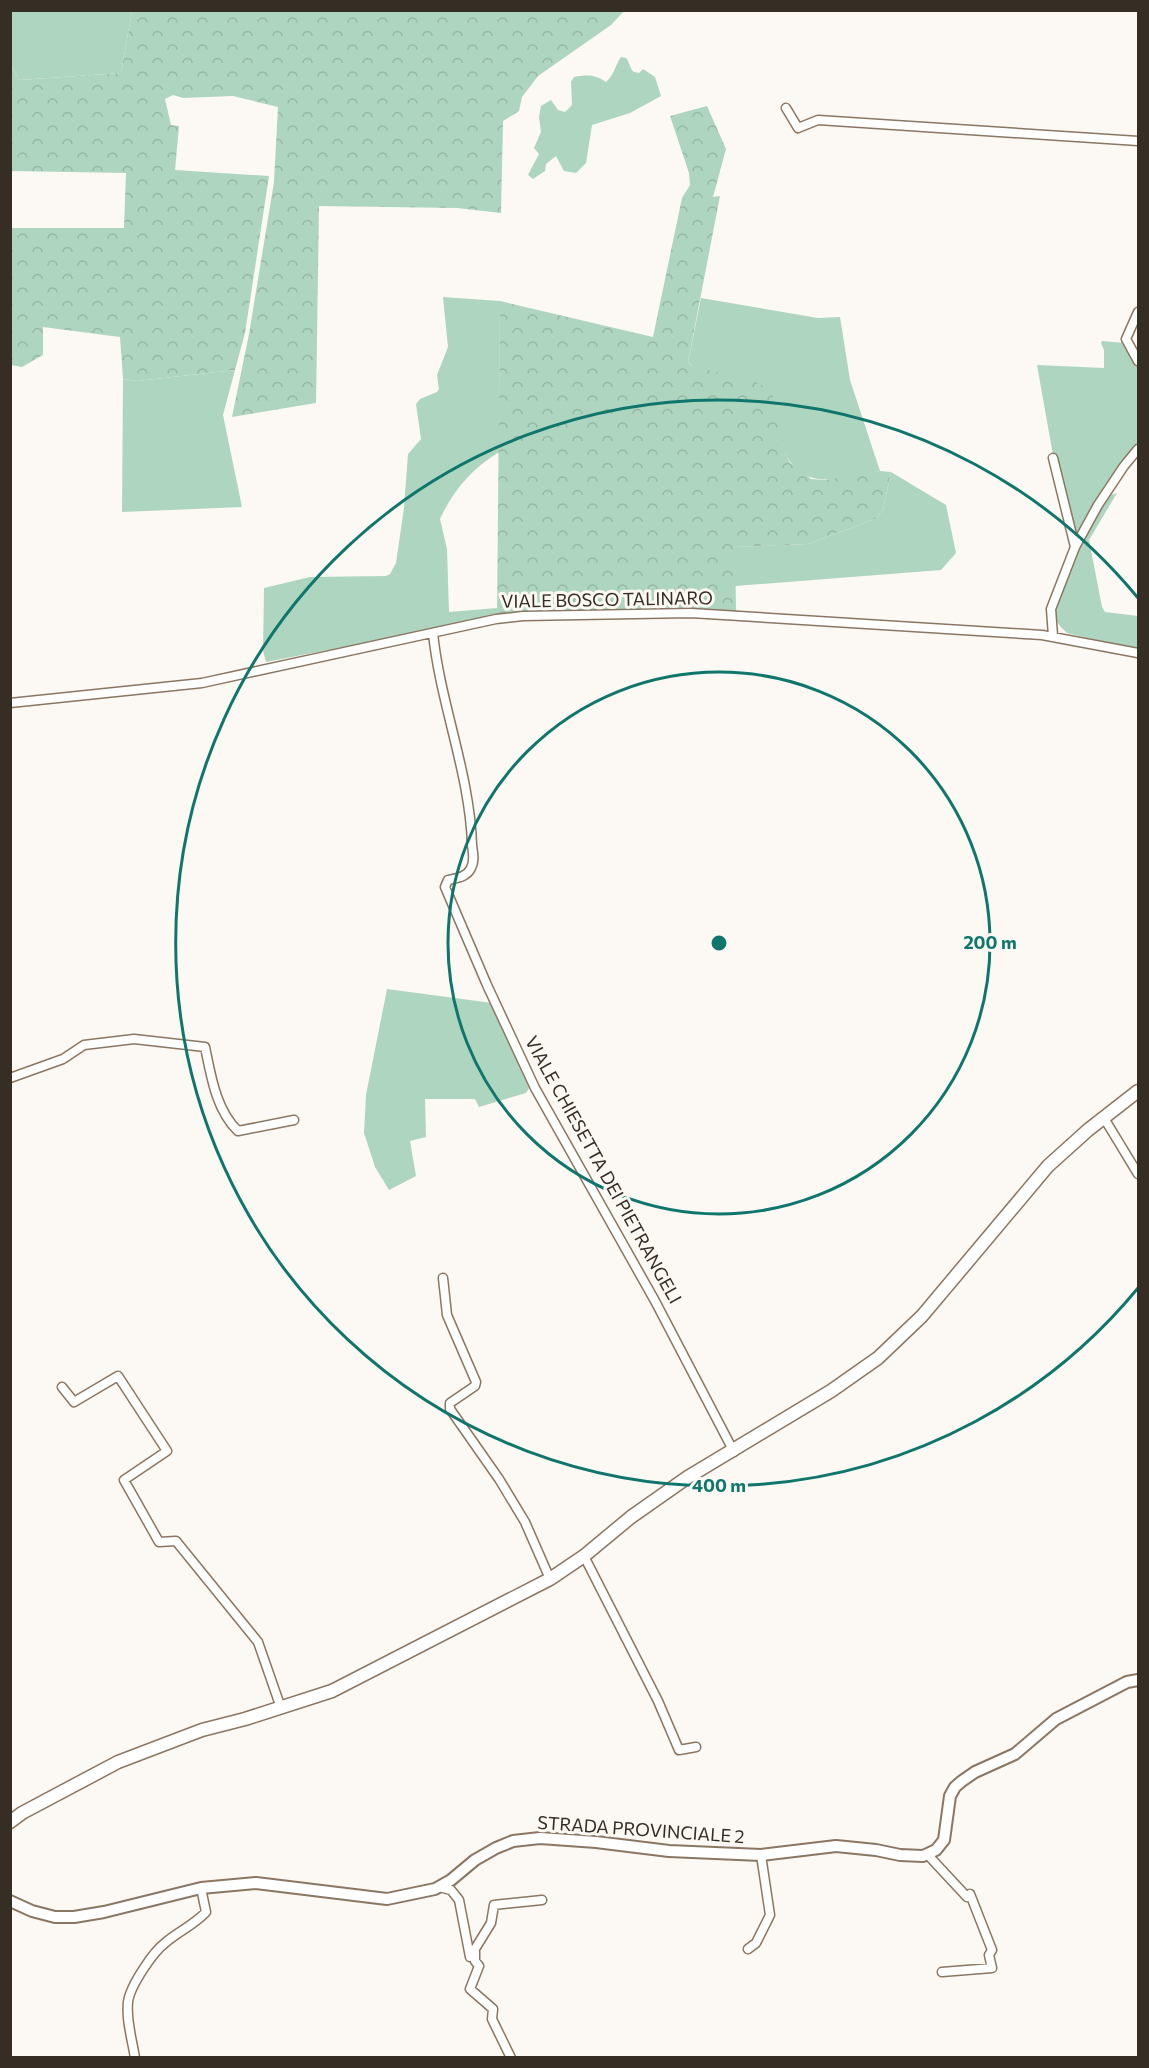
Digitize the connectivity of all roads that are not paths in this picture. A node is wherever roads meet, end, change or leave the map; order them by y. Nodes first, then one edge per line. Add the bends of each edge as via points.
1 (786, 108) dead end
2 (1138, 141) edge
3 (1138, 312) edge
4 (1138, 361) edge
5 (1138, 449) edge
6 (1053, 458) dead end
7 (1075, 548) junction
8 (433, 633) junction
9 (1053, 636) junction
10 (1138, 653) edge
11 (10, 703) edge
12 (10, 1078) edge
13 (1138, 1092) edge
14 (1104, 1118) junction
15 (294, 1120) dead end
16 (1138, 1174) edge
17 (443, 1278) dead end
18 (62, 1387) dead end
19 (734, 1452) junction
20 (584, 1556) junction
21 (550, 1579) junction
22 (1138, 1680) edge
23 (281, 1708) junction
24 (696, 1747) dead end
25 (10, 1822) edge
26 (927, 1854) junction
27 (761, 1855) junction
28 (439, 1887) junction
29 (201, 1888) junction
30 (542, 1900) dead end
31 (10, 1901) edge
32 (475, 1949) junction
33 (748, 1949) dead end
34 (942, 1972) dead end
35 (135, 2058) edge
36 (511, 2058) edge

1 - 2 street via 798,128 818,120
3 - 4 street via 1126,339
5 - 7 street via 1098,505
6 - 7 street
7 - 9 street via 1051,609
8 - 9 street, VIALE BOSCO TALINARO via 523,616 691,613
8 - 11 street, VIALE BOSCO TALINARO via 202,682
8 - 19 street, VIALE CHIESETTA DEI PIETRANGELI via 472,834 470,871 448,880 445,887 535,1088 645,1281
9 - 10 street, VIALE BOSCO TALINARO
12 - 15 street via 63,1059 84,1045 134,1040 205,1047 214,1087 228,1122 238,1131
13 - 14 main road
14 - 16 street
14 - 19 main road via 1047,1166 922,1316 878,1359
17 - 21 street via 447,1315 476,1382 450,1403 450,1409 500,1479 525,1522
18 - 23 street via 74,1402 117,1377 167,1451 124,1480 159,1542 176,1541 258,1642
19 - 20 main road via 688,1477
20 - 21 main road
20 - 24 street via 679,1750
21 - 23 main road via 332,1692
22 - 26 street via 1056,1719 1015,1754 962,1781 950,1796 944,1840
23 - 25 main road via 202,1730 118,1762
26 - 27 street, STRADA PROVINCIALE 2 via 900,1855 836,1846
26 - 34 street via 967,1897 970,1894 992,1950 992,1968
27 - 28 street, STRADA PROVINCIALE 2 via 669,1851 540,1838 513,1841 496,1848
27 - 33 street via 770,1915 756,1943
28 - 29 street, STRADA PROVINCIALE 2 via 387,1899 256,1883
28 - 32 street via 451,1890 459,1900 470,1957
29 - 31 street, STRADA PROVINCIALE 2 via 74,1917 55,1917
29 - 35 street via 206,1912 163,1944 128,1999
30 - 32 street via 494,1905 491,1923
32 - 36 street via 479,1966 470,1989 493,2009 492,2019

